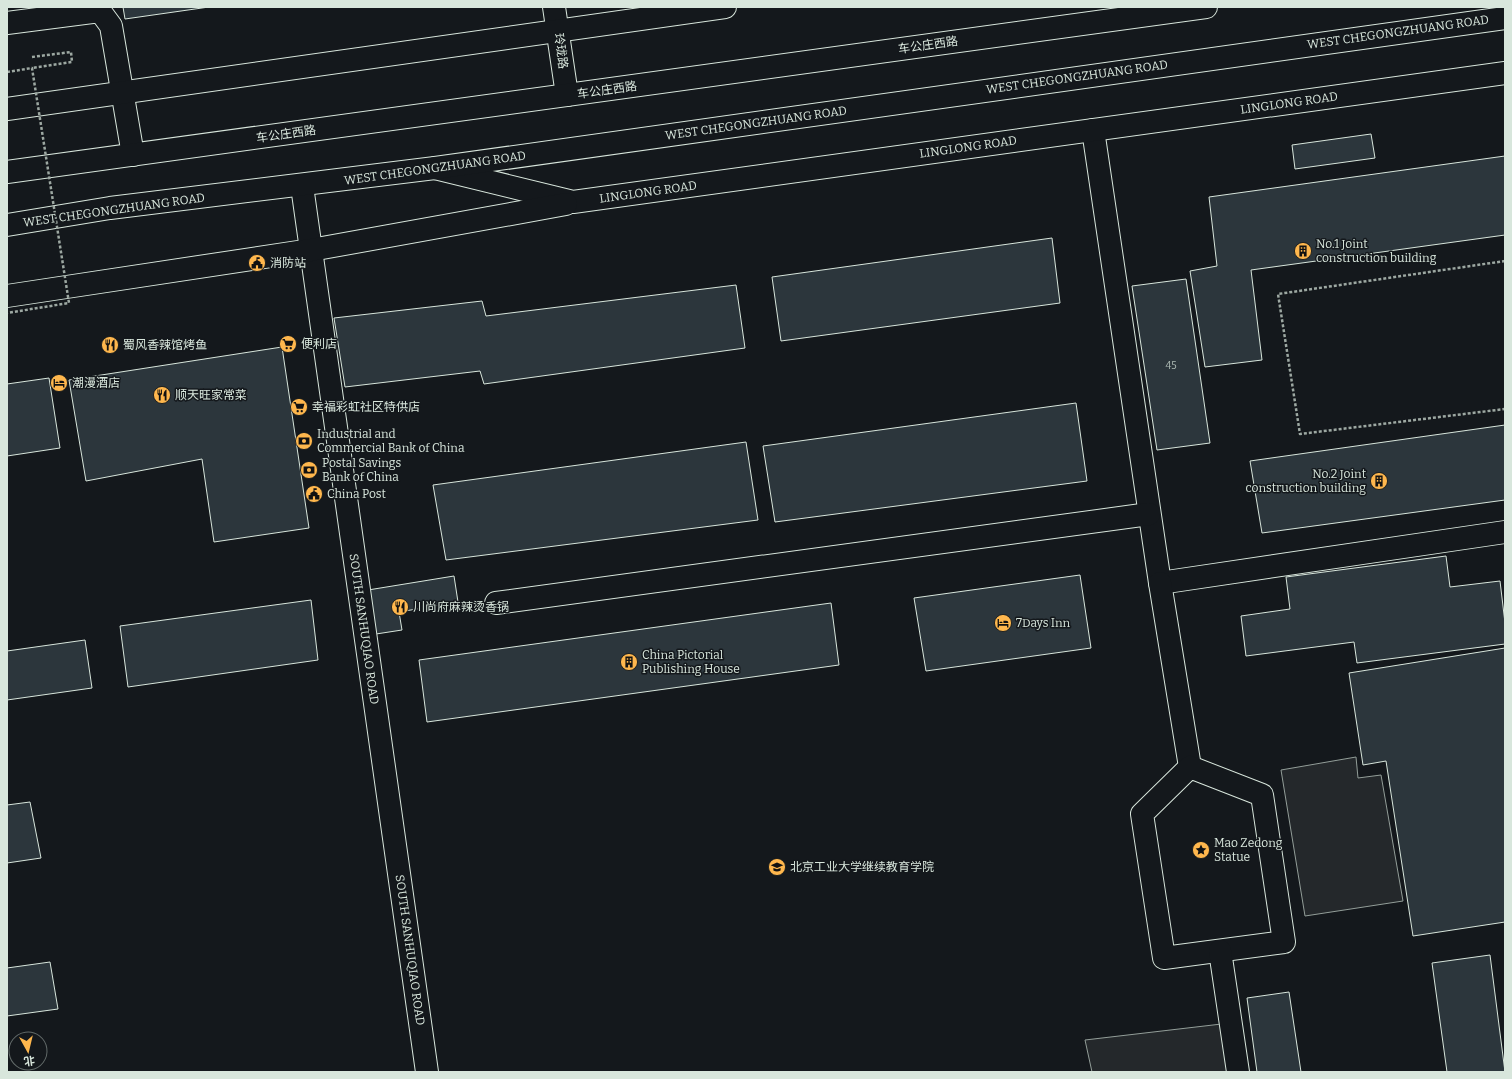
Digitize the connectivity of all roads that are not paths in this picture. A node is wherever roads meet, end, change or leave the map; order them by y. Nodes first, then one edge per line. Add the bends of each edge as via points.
1 (554, 7) edge
2 (725, 7) edge
3 (1206, 7) edge
4 (110, 16) edge
5 (1505, 18) edge
6 (7, 23) edge
7 (558, 31) junction
8 (1505, 73) edge
9 (123, 93) junction
10 (567, 95) junction
11 (7, 109) edge
12 (1093, 130) junction
13 (133, 155) junction
14 (435, 168) junction
15 (7, 172) edge
16 (302, 186) junction
17 (573, 202) junction
18 (7, 225) edge
19 (311, 250) junction
20 (7, 296) edge
21 (1150, 514) junction
22 (1505, 532) edge
23 (1160, 583) junction
24 (496, 603) dead end
25 (1190, 767) junction
26 (1220, 952) junction
27 (427, 1072) edge
28 (1238, 1072) edge

1 - 7 street, 玲珑路
2 - 7 street
3 - 10 street, 车公庄西路
4 - 6 street via 100,11
4 - 9 street
5 - 14 street, WEST CHEGONGZHUANG ROAD
7 - 9 street
7 - 10 street, 玲珑路
8 - 12 street, LINGLONG ROAD
9 - 11 street
9 - 13 street
10 - 13 street, 车公庄西路
12 - 17 street, LINGLONG ROAD
12 - 21 street
13 - 15 street, 车公庄西路
14 - 16 street, WEST CHEGONGZHUANG ROAD
14 - 17 street, LINGLONG ROAD
16 - 18 street, WEST CHEGONGZHUANG ROAD via 110,208
16 - 19 street, SOUTH SANHUQIAO ROAD
17 - 19 street
19 - 20 street
19 - 27 street, SOUTH SANHUQIAO ROAD
21 - 23 street
21 - 24 street
22 - 23 street
23 - 25 street
25 - 26 street via 1142,814 1164,958
25 - 26 street via 1262,795 1284,942
26 - 28 street

